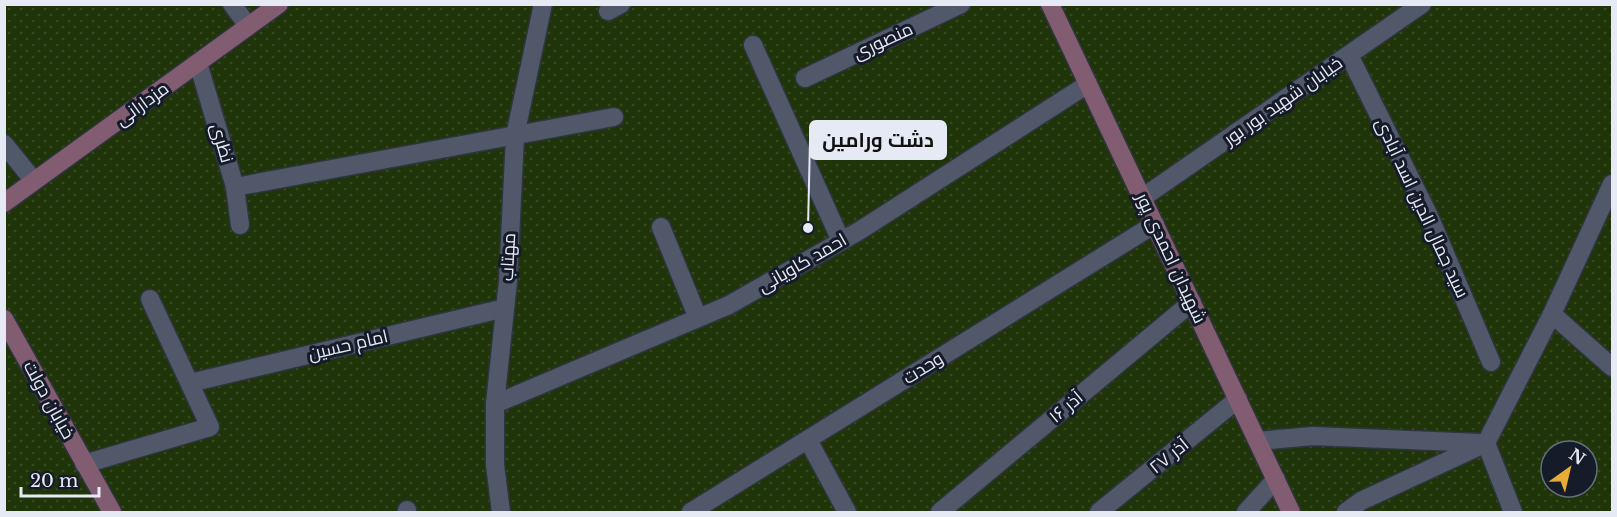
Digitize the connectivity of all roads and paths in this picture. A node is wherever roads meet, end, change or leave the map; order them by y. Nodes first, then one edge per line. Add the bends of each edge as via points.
1 (232, 4) edge
2 (279, 4) edge
3 (543, 4) edge
4 (961, 4) edge
5 (1050, 4) edge
6 (1416, 6) edge
7 (248, 26) junction
8 (753, 45) dead end
9 (1349, 55) junction
10 (198, 63) junction
11 (806, 78) dead end
12 (1088, 84) junction
13 (614, 117) dead end
14 (514, 136) junction
15 (4, 144) edge
16 (34, 181) junction
17 (1612, 184) edge
18 (235, 187) junction
19 (1143, 198) junction
20 (4, 203) edge
21 (1155, 224) junction
22 (240, 225) dead end
23 (661, 227) dead end
24 (841, 241) junction
25 (150, 299) dead end
26 (1192, 302) junction
27 (505, 308) junction
28 (1552, 314) junction
29 (698, 318) junction
30 (4, 319) edge
31 (1491, 362) dead end
32 (1612, 367) edge
33 (190, 383) junction
34 (1238, 399) junction
35 (495, 404) junction
36 (808, 440) junction
37 (1258, 441) junction
38 (1486, 443) junction
39 (84, 464) junction
40 (1276, 479) junction
41 (112, 513) edge
42 (501, 513) edge
43 (692, 513) edge
44 (847, 513) edge
45 (940, 513) edge
46 (1099, 513) edge
47 (1246, 513) edge
48 (1292, 513) edge
49 (1346, 513) edge
50 (1513, 513) edge

1 - 7 street
2 - 7 street, مزدارانی
3 - 14 street, مهتاب
4 - 11 street, منصوری
5 - 12 street, شهیدان احمدی پور
6 - 9 street, خیابان شهید بور بور
7 - 10 street, مزدارانی
8 - 24 street
9 - 19 street, خیابان شهید بور بور
9 - 31 street, سید جمال الدین اسد آبادی via 1429,216
10 - 16 street, مزدارانی
10 - 18 street, نظری
12 - 19 street, شهیدان احمدی پور
12 - 24 street, احمد کاویانی
13 - 14 street
14 - 18 street
14 - 27 street, مهتاب
15 - 16 street
16 - 20 street, مزدارانی
17 - 28 street
18 - 22 street, نظری
19 - 21 street, شهیدان احمدی پور
21 - 26 street, شهیدان احمدی پور
21 - 36 street, وحدت
23 - 29 street
24 - 29 street, احمد کاویانی via 729,305
25 - 33 street
26 - 34 street, شهیدان احمدی پور
26 - 45 street, ۱۶ آذر
27 - 33 street, امام حسین
27 - 35 street, مهتاب
28 - 32 street
28 - 38 street
29 - 35 street, احمد کاویانی
30 - 39 street, خیابان دولت
33 - 39 street via 210,427
34 - 37 street, شهیدان احمدی پور
34 - 46 street, ۲۷ آذر
35 - 42 street, مهتاب via 495,465
36 - 43 street, وحدت
36 - 44 street
37 - 38 street via 1313,436
37 - 40 street, شهیدان احمدی پور
38 - 49 street via 1361,501
38 - 50 street
39 - 41 street, خیابان دولت
40 - 47 street
40 - 48 street, شهیدان احمدی پور

